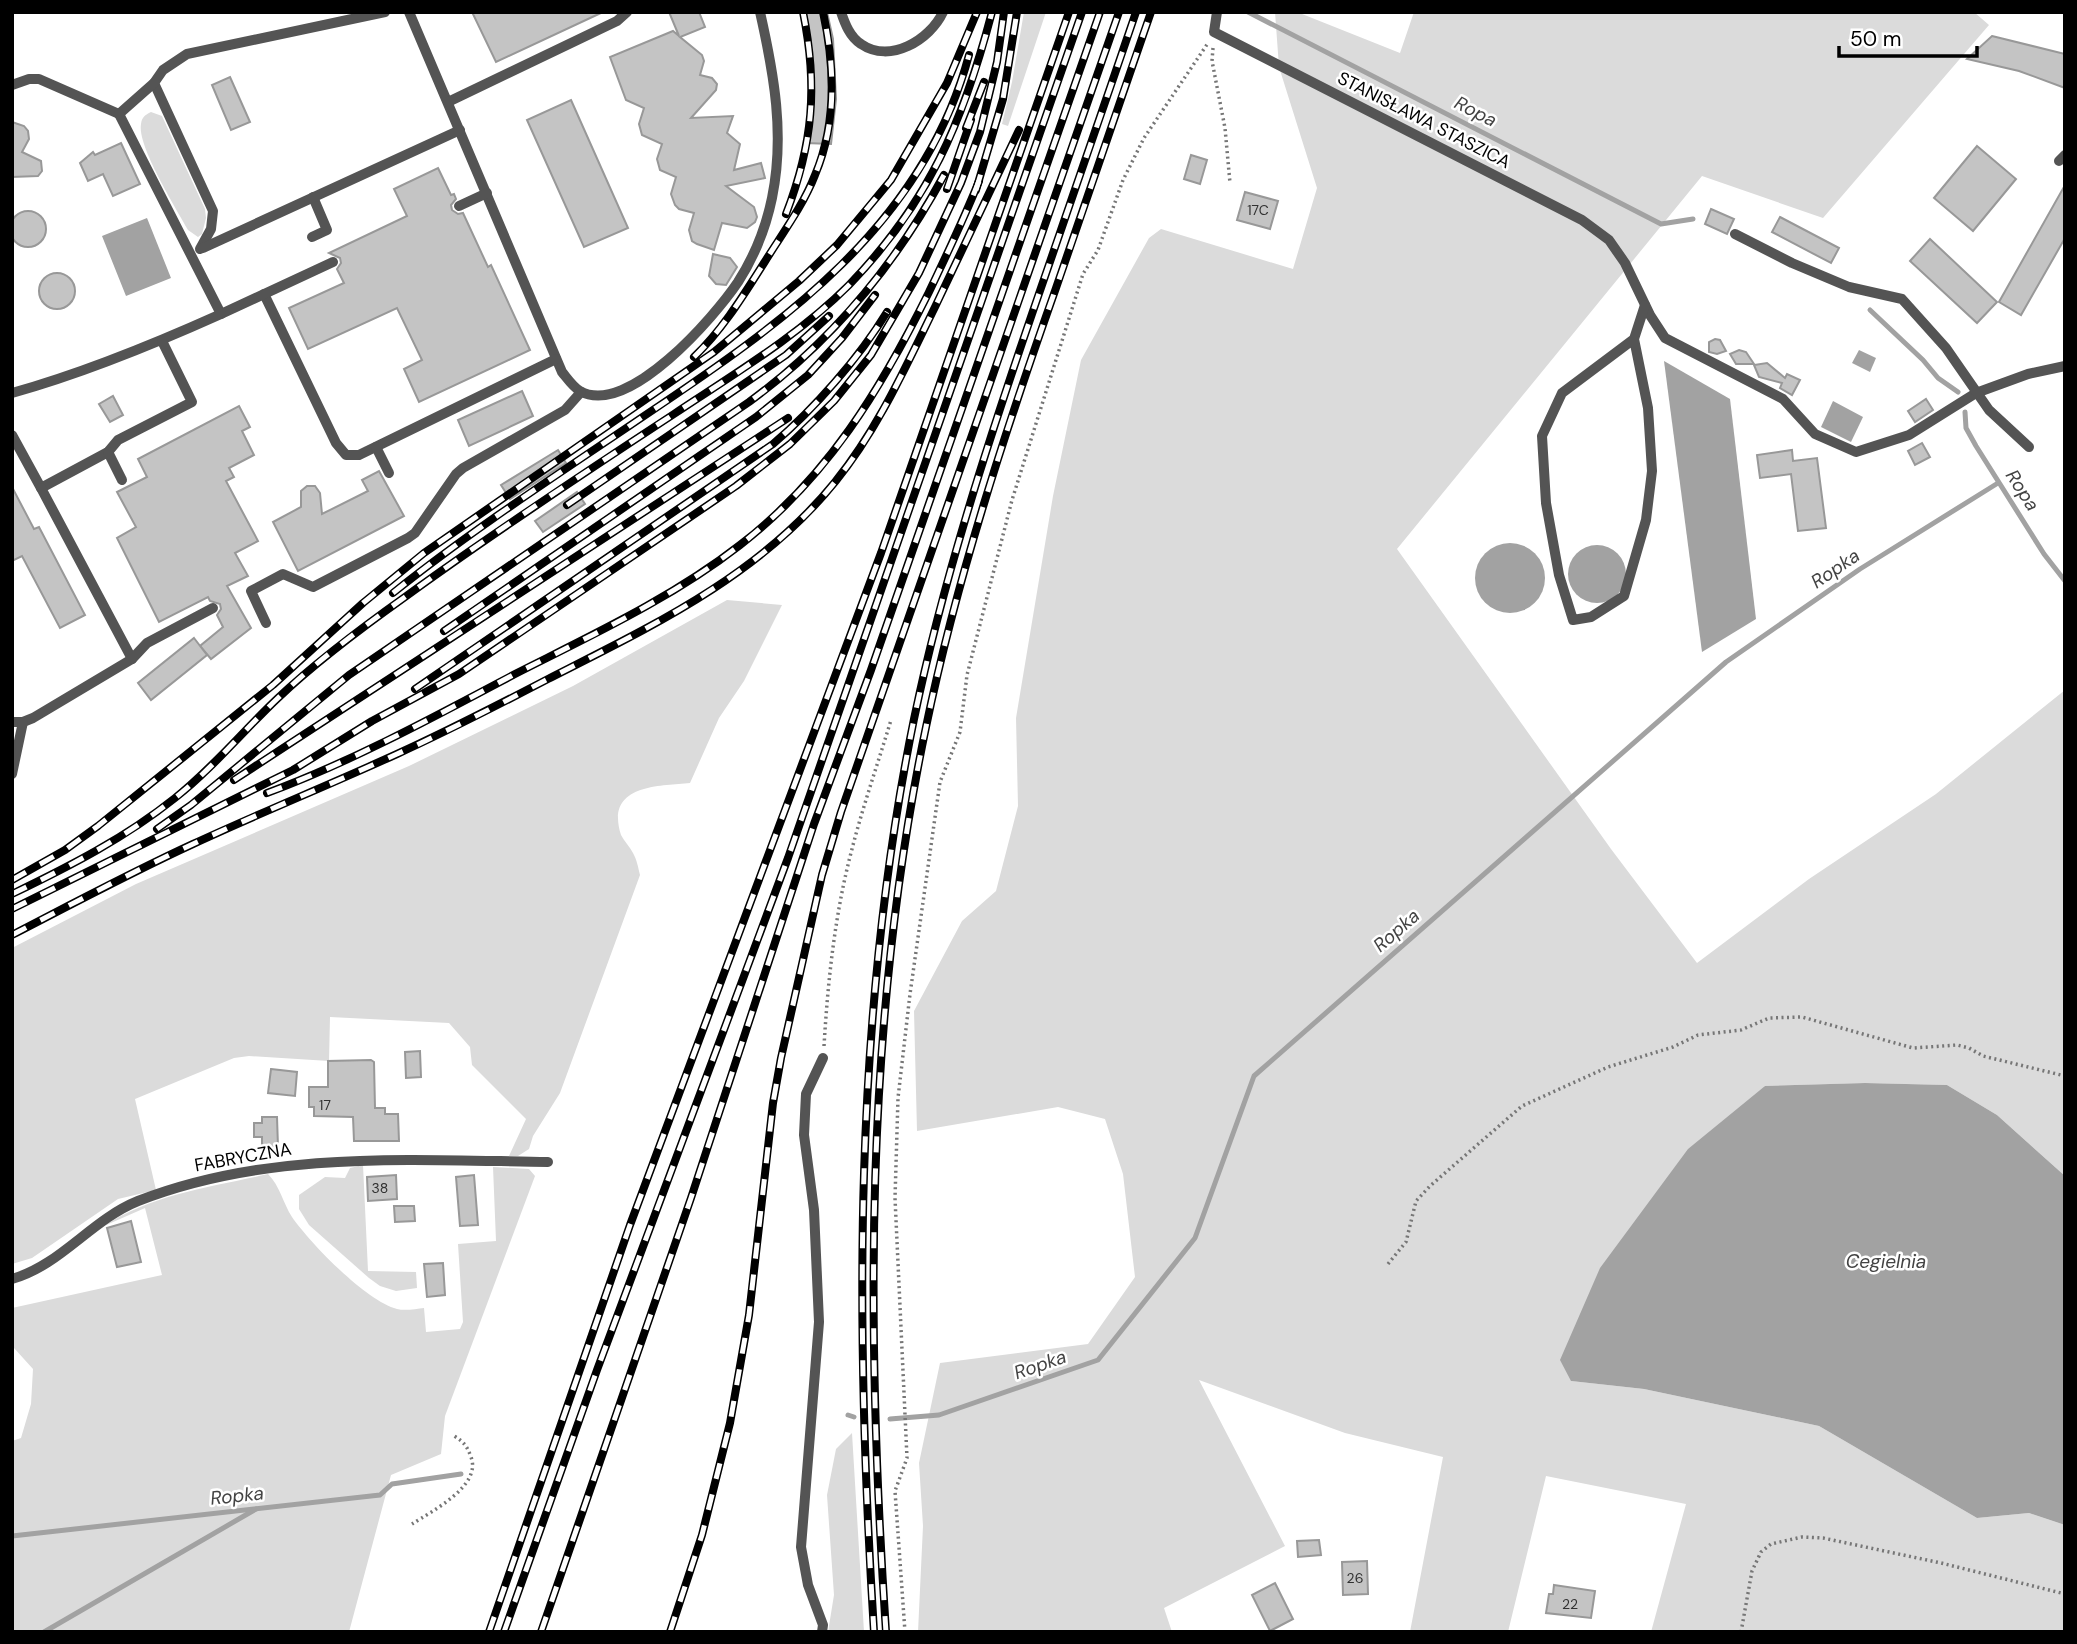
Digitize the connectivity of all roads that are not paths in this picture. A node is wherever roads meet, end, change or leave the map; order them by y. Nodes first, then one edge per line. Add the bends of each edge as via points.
1 (385, 12) edge
2 (410, 12) edge
3 (627, 12) edge
4 (760, 12) edge
5 (841, 12) edge
6 (943, 12) edge
7 (1217, 12) edge
8 (154, 83) junction
9 (12, 85) edge
10 (448, 102) junction
11 (119, 114) junction
12 (460, 130) junction
13 (487, 193) junction
14 (313, 197) junction
15 (459, 206) dead end
16 (1735, 234) dead end
17 (312, 237) dead end
18 (203, 248) junction
19 (190, 254) junction
20 (333, 262) dead end
21 (264, 294) junction
22 (1645, 305) junction
23 (221, 314) junction
24 (1634, 339) junction
25 (162, 341) junction
26 (556, 359) junction
27 (2065, 366) edge
28 (582, 392) junction
29 (12, 393) edge
30 (1976, 393) junction
31 (12, 435) edge
32 (376, 447) junction
33 (2029, 447) dead end
34 (108, 452) junction
35 (389, 472) dead end
36 (122, 480) dead end
37 (41, 488) junction
38 (214, 608) dead end
39 (266, 623) dead end
40 (132, 659) junction
41 (18, 722) edge
42 (12, 774) edge
43 (823, 1058) road end
44 (548, 1162) dead end
45 (12, 1279) edge
46 (822, 1632) edge

1 - 8 lane via 187,54 163,70
2 - 10 lane
3 - 10 lane via 617,21
4 - 28 lane via 778,110 772,195 759,240 739,281 708,322 660,368 622,390 604,395
5 - 6 lane via 860,44 882,51 913,44 929,33
7 - 22 lane, STANISŁAWA STASZICA via 1214,32 1582,219 1609,240
8 - 11 lane
8 - 18 lane via 213,211
9 - 11 lane via 39,79
10 - 12 lane
11 - 19 lane
12 - 13 lane
12 - 14 lane
13 - 15 lane
13 - 26 lane
14 - 17 lane via 327,230
14 - 18 lane
16 - 30 lane via 1849,287 1902,299 1946,348
18 - 19 lane
19 - 23 lane
20 - 21 lane
21 - 23 lane
21 - 32 lane via 341,450 353,456
22 - 24 lane
22 - 30 lane, STANISŁAWA STASZICA via 1665,338 1783,399 1815,434 1856,452 1909,435
23 - 25 lane
24 - 24 lane via 1562,393 1542,436 1546,503 1559,575 1573,620 1591,617 1624,596 1646,520 1652,471 1648,408
25 - 29 lane via 73,376
25 - 34 lane via 192,402 118,440
26 - 28 lane
26 - 32 lane
27 - 30 lane, STANISŁAWA STASZICA
28 - 39 lane via 565,410 463,468 408,538 313,587 283,574 251,591
30 - 33 lane
31 - 37 lane
32 - 35 lane
34 - 36 lane
34 - 37 lane
37 - 40 lane
38 - 40 lane via 147,643
40 - 41 lane
41 - 42 lane
43 - 46 lane via 806,1094 804,1135 814,1210 819,1322 801,1547
44 - 45 lane, FABRYCZNA via 411,1160 278,1165 247,1171 134,1203 99,1222 42,1267

